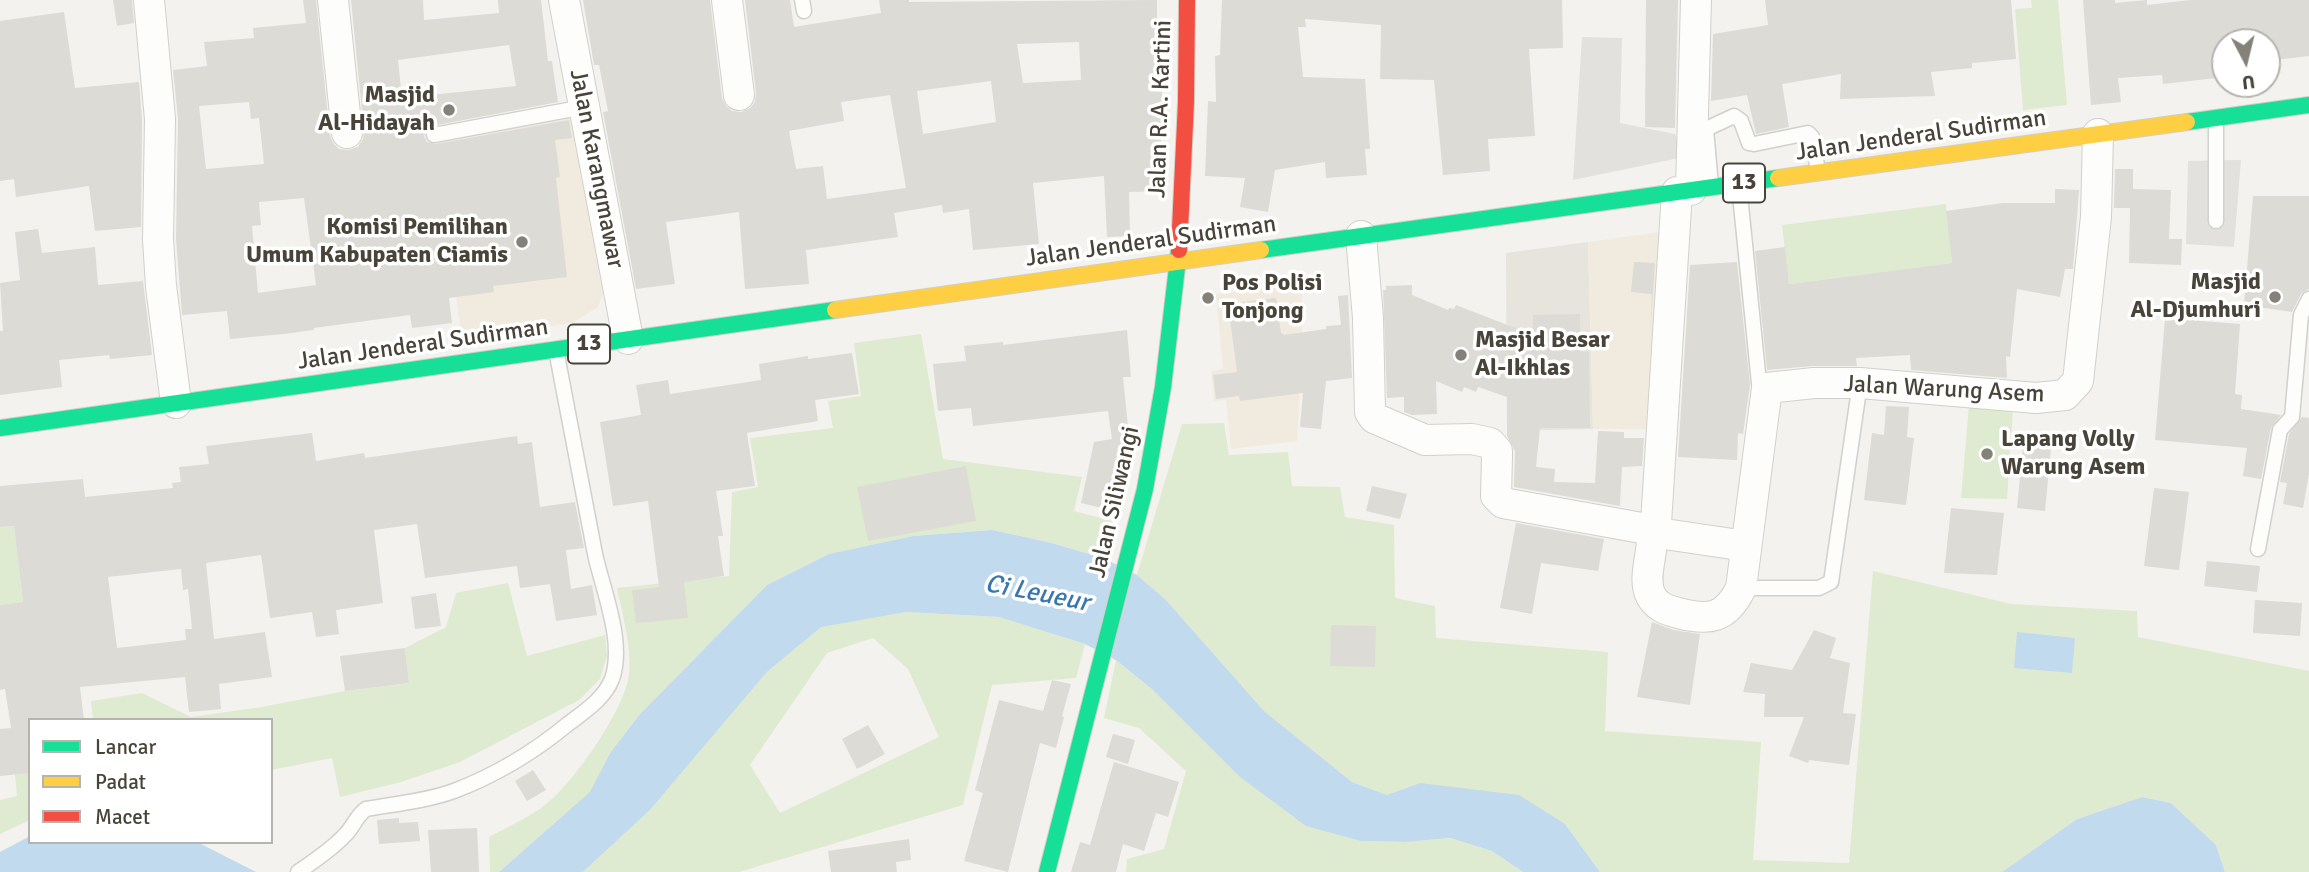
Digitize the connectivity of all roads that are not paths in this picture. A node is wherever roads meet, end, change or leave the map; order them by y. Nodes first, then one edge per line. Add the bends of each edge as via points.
1 (149, 0) edge
2 (333, 0) edge
3 (564, 0) edge
4 (727, 0) edge
5 (1187, 0) edge
6 (1696, 0) edge
7 (739, 94) dead end
8 (2309, 105) edge
9 (584, 107) junction
10 (2216, 118) junction
11 (347, 133) dead end
12 (2098, 134) junction
13 (434, 135) dead end
14 (1818, 173) junction
15 (1738, 184) junction
16 (1693, 190) junction
17 (2216, 220) dead end
18 (1361, 236) junction
19 (1179, 261) junction
20 (2309, 299) edge
21 (628, 339) junction
22 (556, 349) junction
23 (1860, 383) junction
24 (1766, 388) junction
25 (176, 403) junction
26 (0, 428) edge
27 (1651, 532) junction
28 (1746, 546) junction
29 (2258, 549) dead end
30 (1741, 588) junction
31 (298, 872) edge
32 (1048, 872) edge

1 - 25 street via 160,119 158,239
2 - 11 street
3 - 9 street, Jalan Karangmawar
4 - 7 street
5 - 19 main road, Jalan R.A. Kartini
6 - 16 street
8 - 10 main road, Jalan Jenderal Sudirman / 13
9 - 13 lane
9 - 21 street, Jalan Karangmawar
10 - 12 main road, Jalan Jenderal Sudirman / 13
10 - 17 lane
12 - 14 main road, Jalan Jenderal Sudirman / 13
12 - 23 street, Jalan Warung Asem via 2096,217 2078,380 2065,395 2036,398
14 - 15 main road, Jalan Jenderal Sudirman / 13
14 - 16 lane via 1808,133 1749,143 1741,121 1734,116 1706,129
15 - 16 main road, Jalan Jenderal Sudirman / 13
15 - 24 lane via 1759,383
16 - 18 main road, Jalan Jenderal Sudirman / 13
16 - 27 street via 1656,523
18 - 19 main road, Jalan Jenderal Sudirman / 13
18 - 27 street via 1370,412 1374,418 1425,440 1490,443 1497,451 1496,496 1503,503
19 - 21 main road, Jalan Jenderal Sudirman / 13
19 - 32 main road, Jalan Siliwangi via 1145,489
20 - 29 lane via 2301,315 2292,417 2280,430
21 - 22 main road, Jalan Jenderal Sudirman / 13
22 - 25 main road, Jalan Jenderal Sudirman / 13
22 - 31 lane via 615,638 611,680 600,699 531,752 453,792 366,809 347,834
23 - 24 street, Jalan Warung Asem
23 - 30 lane via 1831,582 1819,588
24 - 28 street
25 - 26 main road, Jalan Jenderal Sudirman / 13
27 - 28 street
27 - 30 street via 1648,588 1666,610 1712,617 1734,602
28 - 30 street

